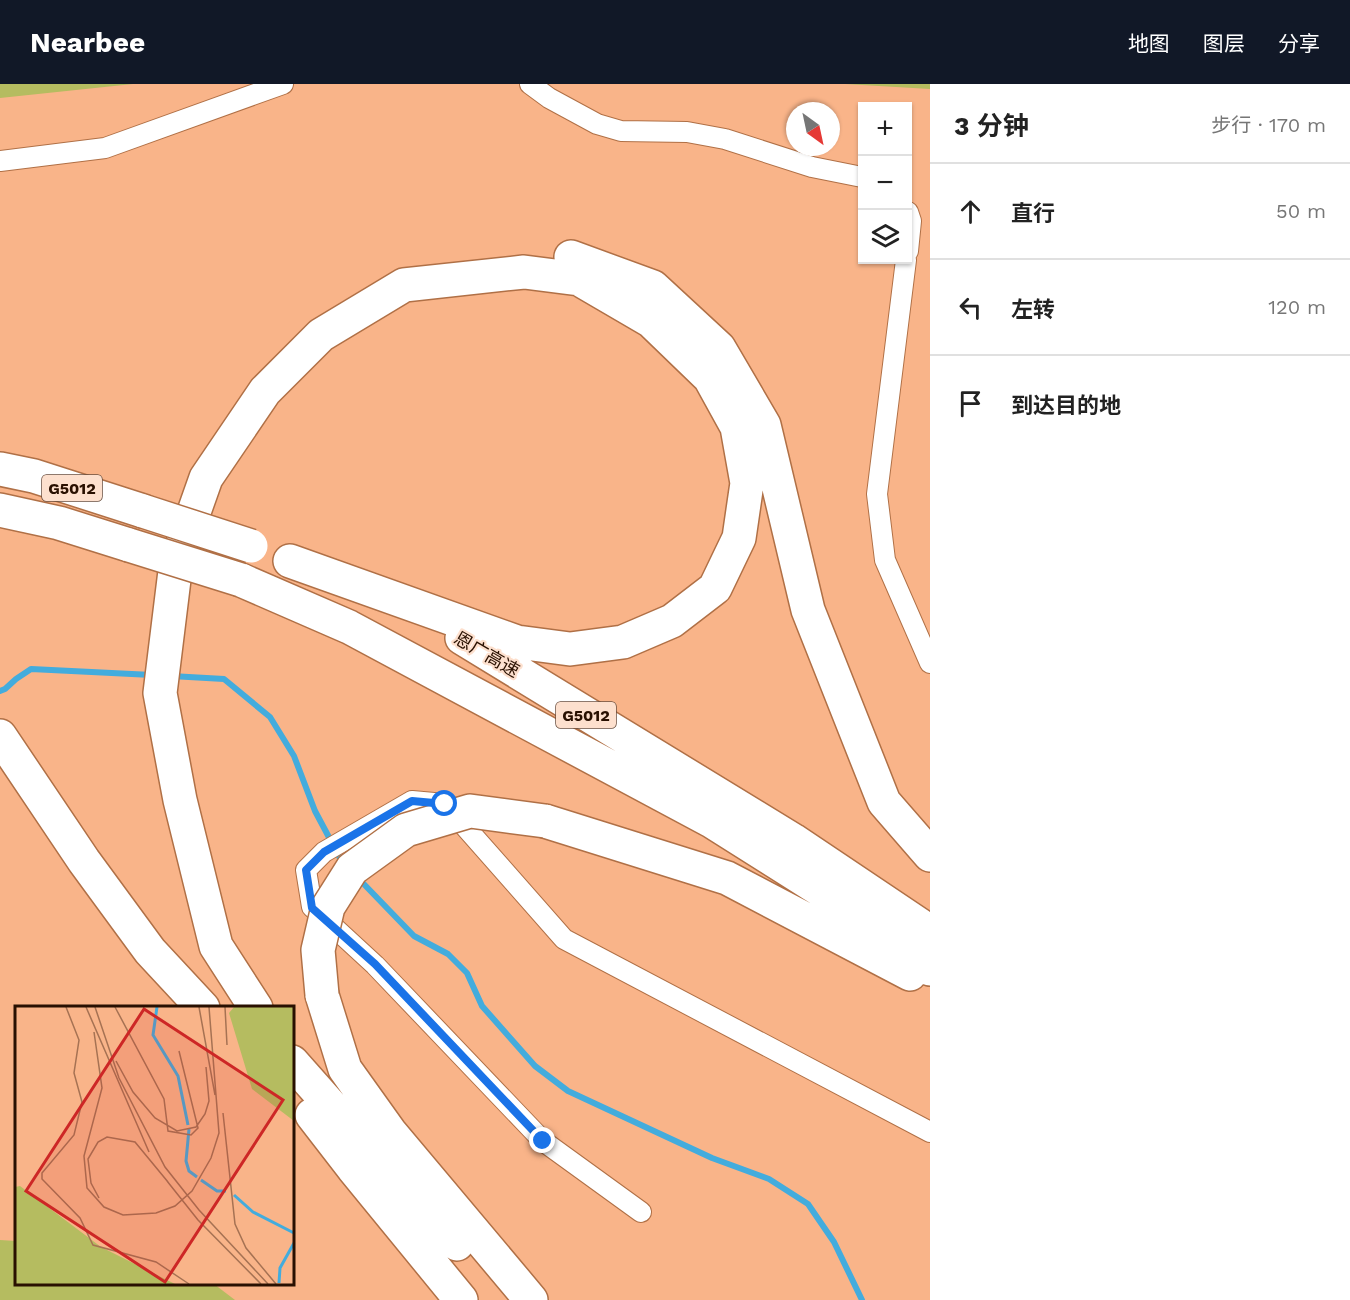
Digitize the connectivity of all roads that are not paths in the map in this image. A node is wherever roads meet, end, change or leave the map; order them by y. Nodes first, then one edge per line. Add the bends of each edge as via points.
1 (283, 84) edge
2 (530, 84) edge
3 (0, 161) edge
4 (858, 176) edge
5 (905, 264) edge
6 (259, 385) junction
7 (0, 469) edge
8 (0, 510) edge
9 (290, 561) junction
10 (930, 663) edge
11 (0, 736) edge
12 (170, 802) junction
13 (930, 855) edge
14 (902, 936) edge
15 (930, 969) edge
16 (930, 985) edge
17 (201, 1006) edge
18 (235, 1006) edge
19 (255, 1006) edge
20 (294, 1064) edge
21 (294, 1093) edge
22 (294, 1105) edge
23 (930, 1132) edge
24 (353, 1168) junction
25 (641, 1212) dead end
26 (461, 1300) edge
27 (509, 1300) edge
28 (531, 1300) edge

1 - 3 street via 105,148
2 - 4 street via 597,124 621,130 687,132 725,139 812,167
5 - 10 street via 876,494 885,560
6 - 9 highway via 321,335 404,285 524,272 579,279 651,321 710,378 737,428 747,483 739,538 715,588 672,621 623,642 570,649 517,642
6 - 12 highway, bridge via 206,478 176,564 160,693
6 - 13 highway via 309,324 404,271 514,250 575,258 654,287 719,348 764,425 808,610 884,802
7 - 9 highway, 恩广高速 / G5012, bridge via 34,476
8 - 14 highway, 恩广高速 / G5012, bridge via 59,523 241,580 349,627 713,822 838,901
9 - 14 highway, 恩广高速 / G5012 via 469,641 793,840
11 - 17 highway via 150,951
12 - 18 highway via 202,950
12 - 19 highway via 216,946
14 - 15 highway, 恩广高速 / G5012
14 - 16 highway
14 - 28 highway, bridge via 545,820 470,812 406,830 352,869 328,907 318,950 322,995 345,1069 390,1132
20 - 27 highway
21 - 24 highway
22 - 24 highway
23 - 25 street via 564,939 445,804 412,801 324,852 306,870 312,908 375,964 543,1141
24 - 26 highway

